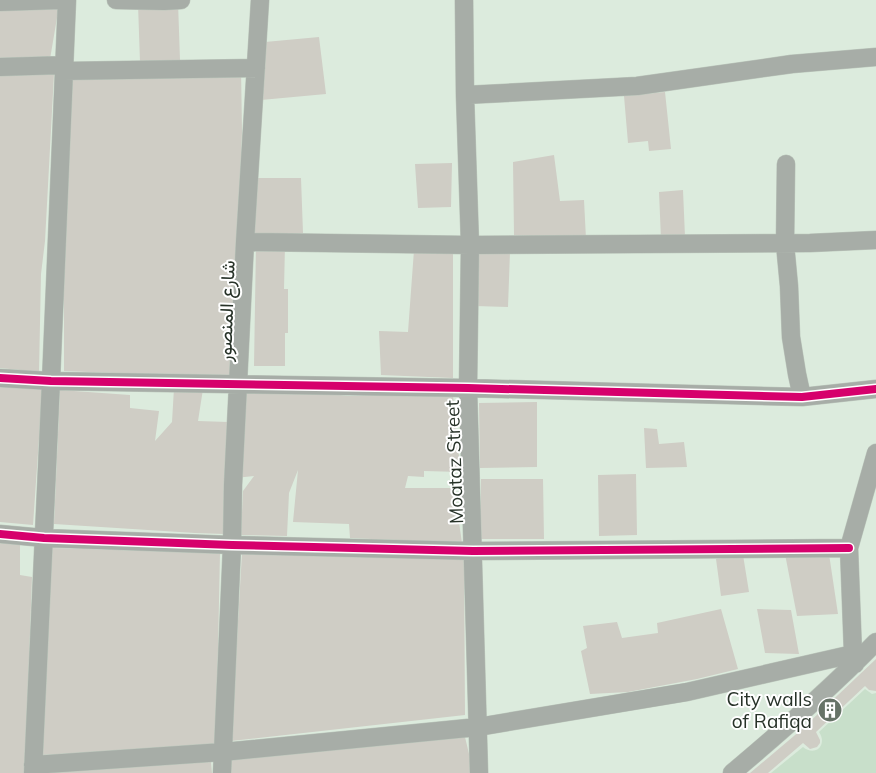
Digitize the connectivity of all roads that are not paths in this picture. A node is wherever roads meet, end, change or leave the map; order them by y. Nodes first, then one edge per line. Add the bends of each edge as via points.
1 (62, 0) edge
2 (67, 0) edge
3 (116, 0) edge
4 (181, 0) edge
5 (260, 0) edge
6 (464, 0) edge
7 (0, 2) edge
8 (876, 57) edge
9 (0, 66) edge
10 (64, 68) junction
11 (256, 68) junction
12 (465, 95) junction
13 (786, 164) dead end
14 (876, 240) edge
15 (245, 242) junction
16 (785, 244) junction
17 (470, 245) junction
18 (0, 378) edge
19 (52, 381) junction
20 (239, 384) junction
21 (468, 388) junction
22 (876, 390) edge
23 (802, 397) junction
24 (876, 453) edge
25 (0, 534) edge
26 (44, 538) junction
27 (232, 546) junction
28 (849, 548) junction
29 (473, 551) junction
30 (876, 642) edge
31 (854, 659) junction
32 (478, 727) junction
33 (224, 752) junction
34 (33, 769) edge
35 (222, 773) edge
36 (479, 773) edge
37 (732, 773) edge

1 - 7 street
2 - 10 street
3 - 4 street
5 - 11 street, شارع المنصور
6 - 12 street, Moataz Street
8 - 12 street via 792,64 637,86
9 - 10 street
10 - 11 street
10 - 19 street
11 - 15 street, شارع المنصور
12 - 17 street, Moataz Street
13 - 16 street
14 - 16 street
15 - 17 street
15 - 20 street, شارع المنصور
16 - 17 street
16 - 23 street via 792,337
17 - 21 street, Moataz Street
18 - 19 street
19 - 20 street
19 - 26 street
20 - 21 street
20 - 27 street, شارع المنصور
21 - 23 street
21 - 29 street, Moataz Street
22 - 23 street
24 - 28 street
25 - 26 street
26 - 27 street
26 - 34 street
27 - 29 street
27 - 33 street, شارع المنصور
28 - 29 street
28 - 31 street
29 - 32 street, Moataz Street
30 - 31 street
31 - 32 street via 687,692
31 - 37 street via 793,720
32 - 33 street
32 - 36 street, Moataz Street
33 - 34 street
33 - 35 street, شارع المنصور

